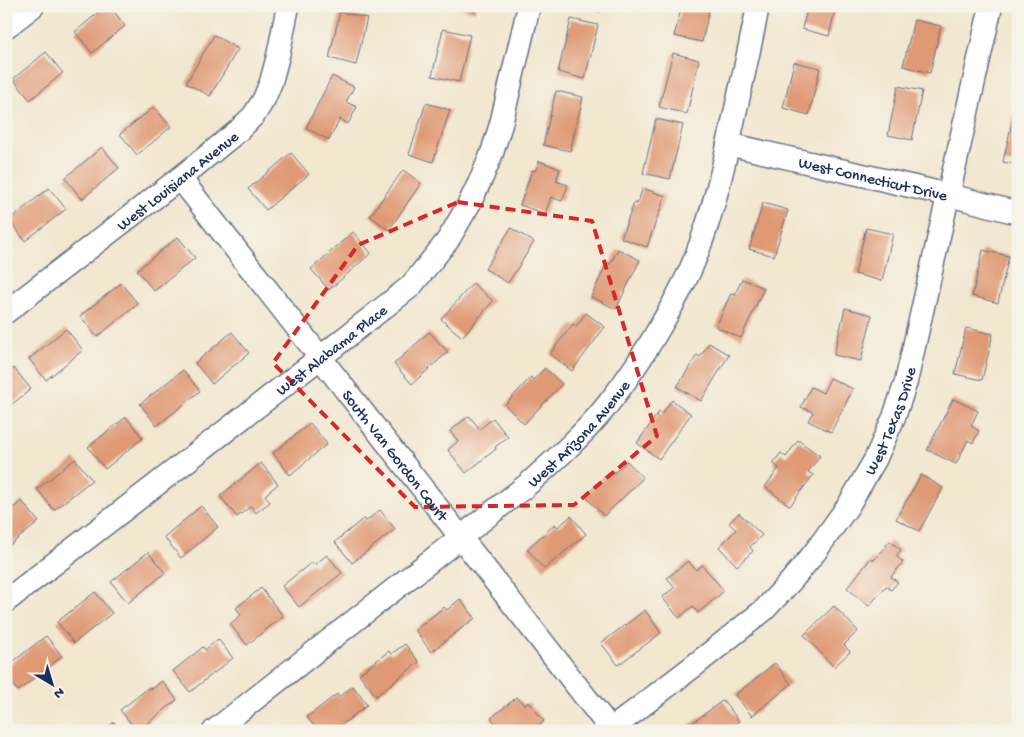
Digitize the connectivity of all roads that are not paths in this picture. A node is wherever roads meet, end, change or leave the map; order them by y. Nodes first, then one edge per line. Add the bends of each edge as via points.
1 (33, 6) edge
2 (288, 6) edge
3 (528, 6) edge
4 (758, 6) edge
5 (991, 6) edge
6 (6, 27) edge
7 (728, 144) junction
8 (180, 178) junction
9 (949, 195) junction
10 (1018, 213) edge
11 (6, 312) edge
12 (321, 357) junction
13 (461, 536) junction
14 (6, 601) edge
15 (611, 730) edge
16 (214, 731) edge

1 - 6 street
2 - 8 street, West Louisiana Avenue via 271,82 254,115
3 - 12 street, West Alabama Place via 492,154 448,240 411,286
4 - 7 street, West Arizona Avenue
5 - 9 street, West Texas Drive
7 - 9 street, West Connecticut Drive
7 - 13 street, West Arizona Avenue via 696,257 646,352 604,408 558,457
8 - 11 street, West Louisiana Avenue
8 - 12 street, South Van Gordon Court
9 - 10 street, West Connecticut Drive
9 - 15 street, West Texas Drive via 906,382 875,460 848,506 815,552 764,610
12 - 13 street, South Van Gordon Court
12 - 14 street, West Alabama Place
13 - 15 street, South Van Gordon Court
13 - 16 street, West Arizona Avenue

